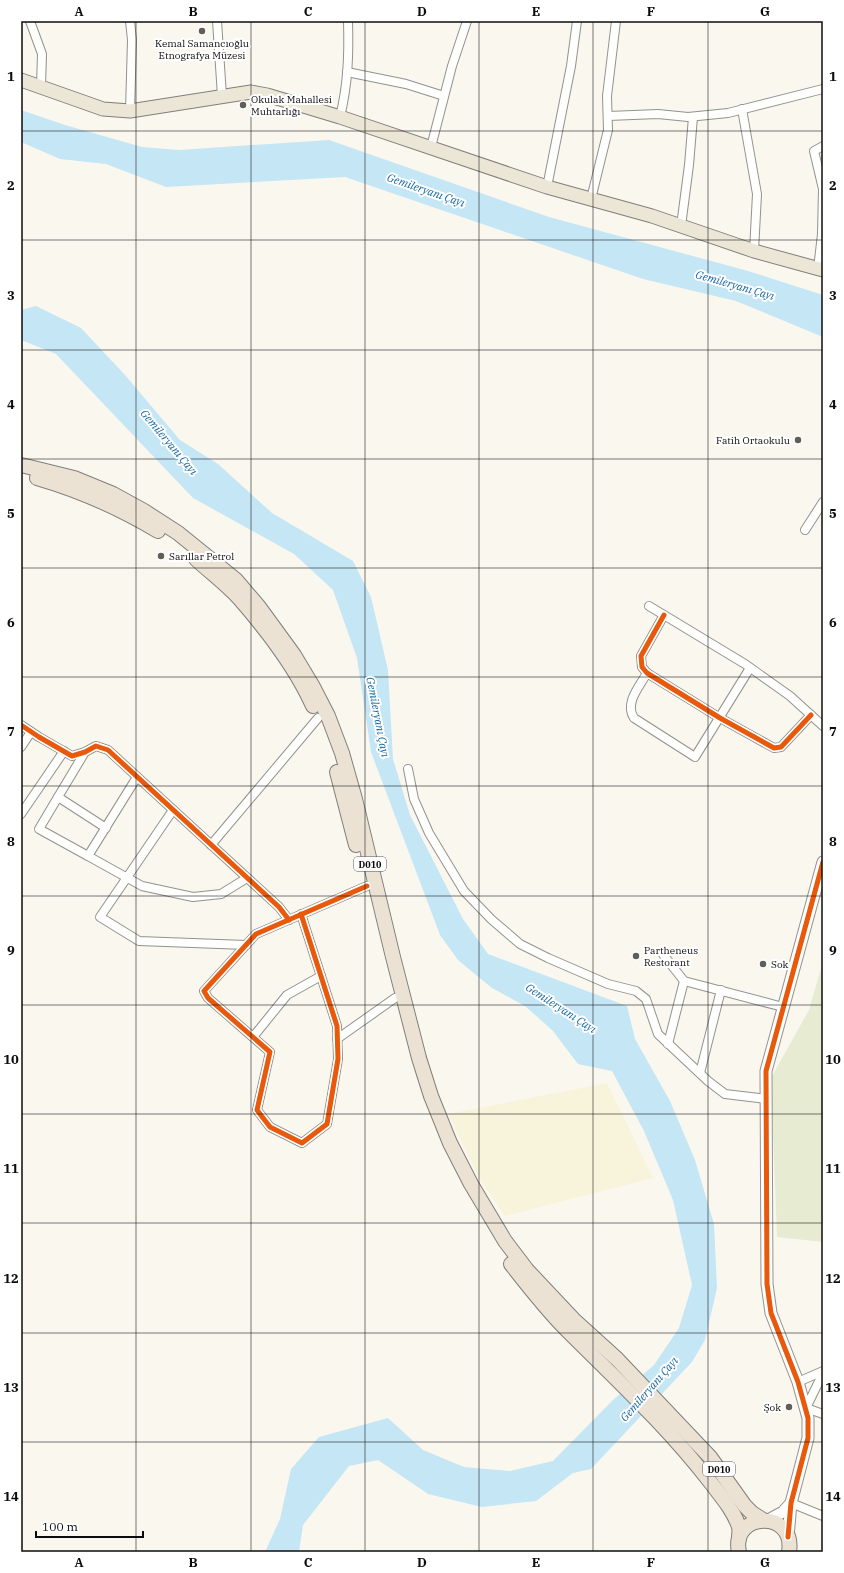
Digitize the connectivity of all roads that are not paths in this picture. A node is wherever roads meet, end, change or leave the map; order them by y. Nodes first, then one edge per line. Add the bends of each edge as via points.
1 (30, 21) edge
2 (130, 21) edge
3 (217, 21) edge
4 (348, 21) edge
5 (467, 21) edge
6 (577, 21) edge
7 (616, 21) edge
8 (347, 72) junction
9 (21, 80) edge
10 (41, 86) junction
11 (823, 89) edge
12 (222, 96) junction
13 (444, 96) junction
14 (742, 110) junction
15 (130, 112) junction
16 (608, 116) junction
17 (693, 116) junction
18 (340, 117) junction
19 (823, 146) edge
20 (431, 147) junction
21 (547, 187) junction
22 (591, 199) junction
23 (681, 226) junction
24 (754, 251) junction
25 (821, 269) edge
26 (21, 465) edge
27 (21, 474) edge
28 (823, 502) edge
29 (805, 530) dead end
30 (648, 606) dead end
31 (664, 615) junction
32 (750, 668) junction
33 (647, 673) junction
34 (811, 715) junction
35 (318, 718) junction
36 (720, 718) junction
37 (21, 725) edge
38 (823, 726) edge
39 (31, 732) junction
40 (21, 747) edge
41 (64, 751) junction
42 (85, 752) junction
43 (408, 769) dead end
44 (137, 777) junction
45 (58, 797) junction
46 (173, 810) junction
47 (21, 814) edge
48 (106, 828) junction
49 (211, 845) junction
50 (88, 856) junction
51 (823, 862) edge
52 (127, 878) junction
53 (247, 878) junction
54 (367, 886) junction
55 (301, 914) junction
56 (289, 920) junction
57 (246, 945) junction
58 (662, 953) dead end
59 (320, 976) junction
60 (684, 981) junction
61 (721, 990) junction
62 (395, 998) junction
63 (783, 1006) junction
64 (253, 1037) junction
65 (337, 1039) junction
66 (668, 1044) junction
67 (700, 1073) junction
68 (767, 1099) junction
69 (612, 1364) junction
70 (823, 1372) edge
71 (798, 1382) junction
72 (806, 1408) junction
73 (823, 1414) edge
74 (670, 1424) junction
75 (791, 1503) junction
76 (823, 1516) edge
77 (765, 1520) junction
78 (788, 1537) junction
79 (739, 1545) edge
80 (789, 1552) edge

1 - 10 street via 42,54
2 - 15 street
3 - 12 street
4 - 8 street
5 - 13 street
6 - 21 street via 571,66
7 - 16 street via 607,96
8 - 13 street via 406,84
8 - 18 street via 346,94
9 - 10 main road
10 - 15 main road via 103,109
11 - 14 street
12 - 15 main road
12 - 18 main road via 251,92 268,95
13 - 20 street
14 - 17 street
14 - 24 street via 757,194
16 - 17 street
16 - 22 street via 608,130
17 - 23 street
18 - 20 main road
19 - 25 street via 814,151 823,189
20 - 21 main road
21 - 22 main road
22 - 23 main road
23 - 24 main road
24 - 25 main road
26 - 69 highway, D010 via 74,478 113,494 178,533 236,580 294,655 328,716 342,753 419,1058 450,1143 505,1241
27 - 35 highway, D010 via 62,485 126,512 193,556 238,597 270,637 292,669
28 - 29 street
30 - 31 street
31 - 32 street
31 - 33 street via 641,656 641,663
32 - 34 street via 790,696
32 - 36 street
33 - 36 street
33 - 36 street via 631,701 632,715 695,757
34 - 36 street via 778,748
34 - 38 street
35 - 49 street
35 - 54 highway, D010 via 342,786
37 - 39 street
39 - 40 street
39 - 41 street
41 - 42 street via 72,756
41 - 47 street
42 - 44 street via 96,746 108,750
42 - 45 street
43 - 66 street via 414,799 428,833 464,891 520,944 608,984 636,991 646,1000 658,1034
44 - 46 street
44 - 48 street
45 - 48 street
45 - 50 street via 40,829
46 - 49 street
46 - 52 street
48 - 50 street
49 - 53 street
50 - 52 street
51 - 63 street
52 - 53 street via 142,886 193,897 221,894
52 - 57 street via 100,916 139,941
53 - 56 street via 279,907
54 - 55 street
54 - 62 highway, D010
55 - 56 street
55 - 59 street
56 - 57 street via 256,934
57 - 64 street via 204,991 208,998
58 - 60 street
59 - 64 street via 287,995
59 - 65 street via 337,1026
60 - 61 street
60 - 66 street
61 - 63 street
61 - 67 street
62 - 65 street
62 - 69 highway, D010 via 409,1054 430,1118 458,1177 495,1243 531,1290 566,1328
63 - 68 street via 766,1071
64 - 65 street via 270,1052 257,1110 270,1127 302,1143 327,1124 338,1059
66 - 67 street
67 - 68 street via 725,1094
68 - 71 street via 767,1284 776,1327
69 - 74 highway, D010
70 - 71 street
70 - 72 street
71 - 72 street
72 - 73 street
72 - 75 street via 808,1438
74 - 77 highway, D010 via 710,1457 746,1506
74 - 79 highway, D010 via 735,1517 739,1528
75 - 76 street
75 - 77 street via 783,1512
75 - 78 street
77 - 78 highway, D010 via 778,1524
77 - 79 highway, D010 via 748,1525 744,1529
78 - 80 highway

